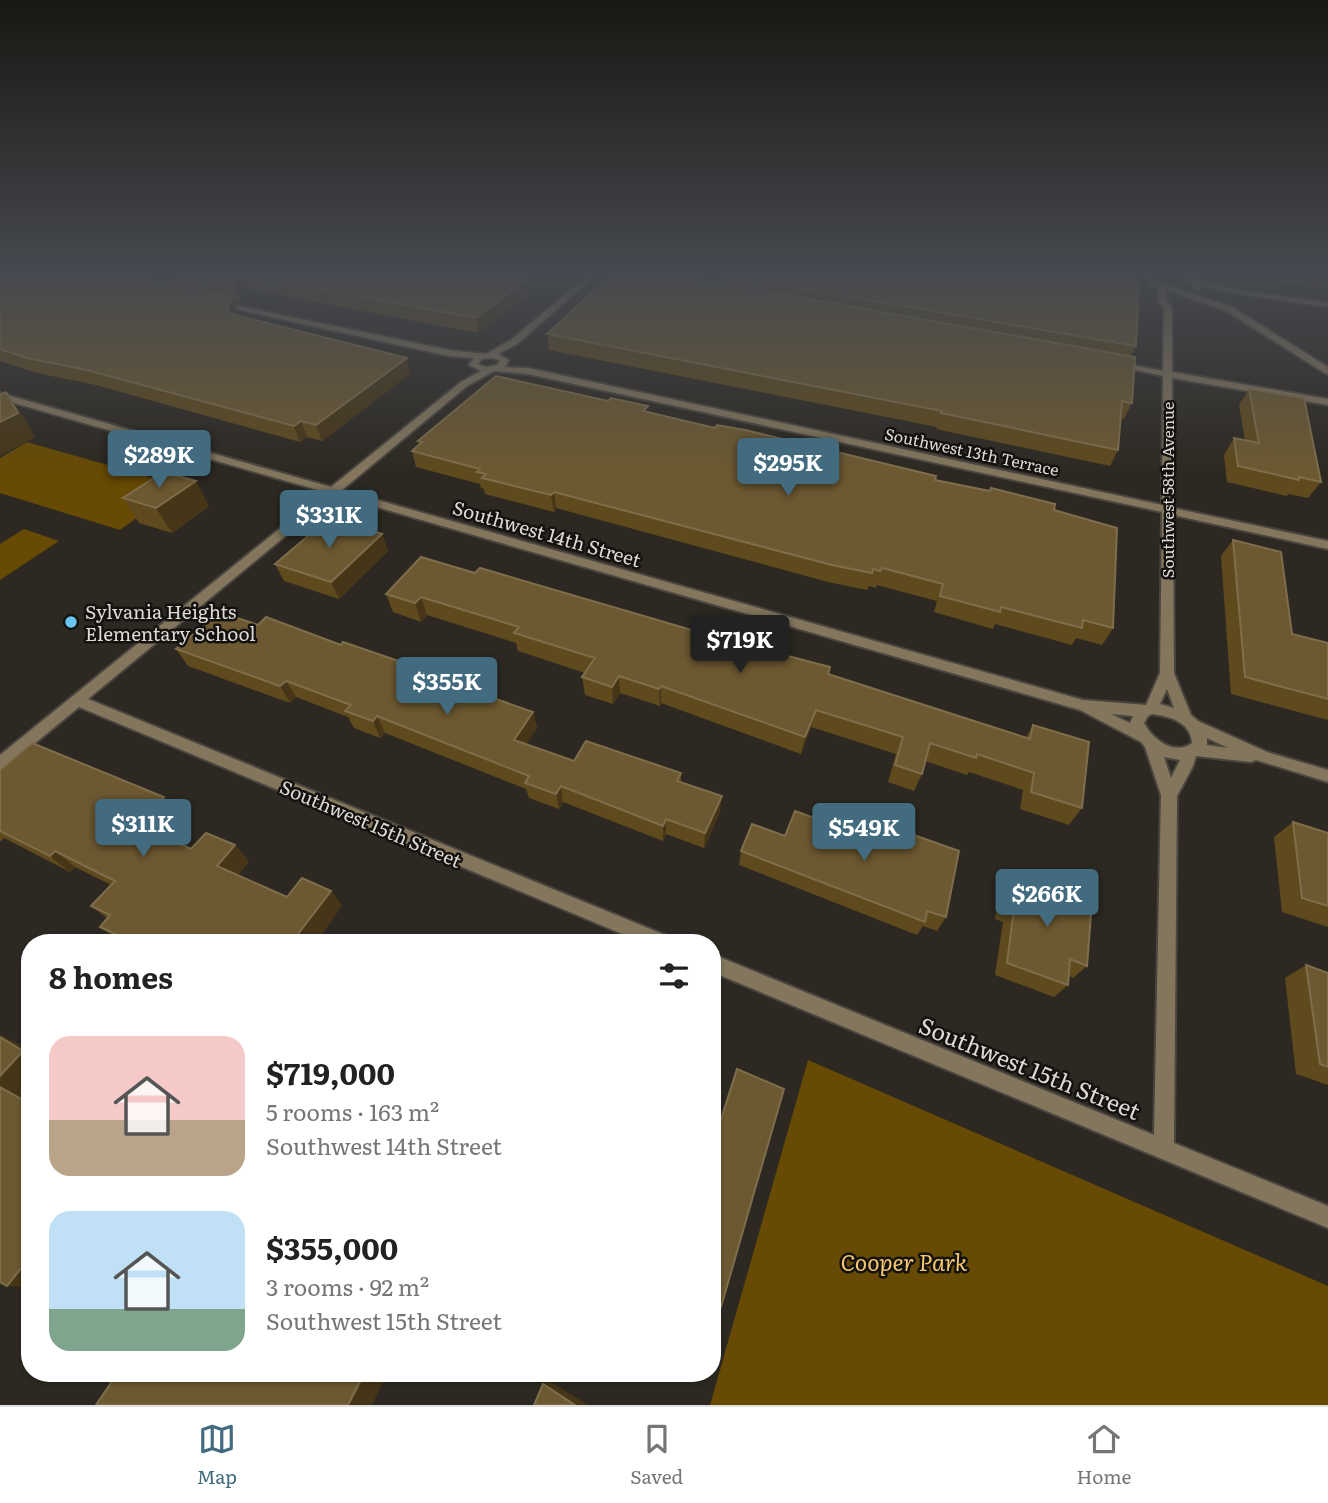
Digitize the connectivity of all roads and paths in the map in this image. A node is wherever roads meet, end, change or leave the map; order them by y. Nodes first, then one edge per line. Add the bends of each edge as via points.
1 (391, 341) edge
2 (1168, 341) edge
3 (1279, 341) edge
4 (514, 342) joint
5 (449, 353) junction
6 (486, 355) junction
7 (504, 359) junction
8 (1106, 363) edge
9 (473, 365) junction
10 (493, 370) junction
11 (528, 371) junction
12 (1328, 371) edge
13 (1168, 374) junction
14 (464, 384) junction
15 (0, 396) edge
16 (1328, 402) edge
17 (335, 492) junction
18 (1168, 510) junction
19 (1328, 544) edge
20 (1167, 673) junction
21 (78, 701) junction
22 (1084, 706) junction
23 (1147, 711) junction
24 (1189, 721) junction
25 (1148, 741) junction
26 (1192, 752) junction
27 (1263, 757) junction
28 (0, 764) edge
29 (1328, 776) edge
30 (1169, 795) junction
31 (642, 934) edge
32 (721, 967) edge
33 (1164, 1149) junction
34 (1328, 1217) edge

1 - 5 street
2 - 13 street, Southwest 58th Avenue
3 - 12 street
4 - 6 street
4 - 7 street
5 - 6 street
5 - 9 street
6 - 7 street, Southwest 13th Terrace
6 - 9 street
7 - 10 street via 503,365
7 - 11 street, Southwest 13th Terrace
8 - 13 street
9 - 10 street, Southwest 13th Terrace
9 - 14 street
10 - 11 street, Southwest 13th Terrace
10 - 14 street
11 - 18 street, Southwest 13th Terrace
13 - 16 street
13 - 18 street, Southwest 58th Avenue
14 - 17 street
15 - 17 street, Southwest 14th Street
17 - 21 street
17 - 22 street, Southwest 14th Street
18 - 19 street, Southwest 13th Terrace
18 - 20 street, Southwest 58th Avenue
20 - 23 street, Southwest 58th Avenue
20 - 24 street, Southwest 58th Avenue
21 - 28 street
21 - 31 street, Southwest 15th Street
22 - 23 street, Southwest 14th Street
22 - 25 street, Southwest 14th Street
23 - 24 street, Southwest 14th Street via 1168,710
23 - 25 street via 1137,723
24 - 26 street, Southwest 58th Avenue via 1200,739
24 - 27 street
25 - 26 street, Southwest 14th Street via 1171,753
25 - 30 street
26 - 27 street
26 - 30 street
27 - 29 street
30 - 33 street
32 - 33 street, Southwest 15th Street
33 - 34 street, Southwest 15th Street

